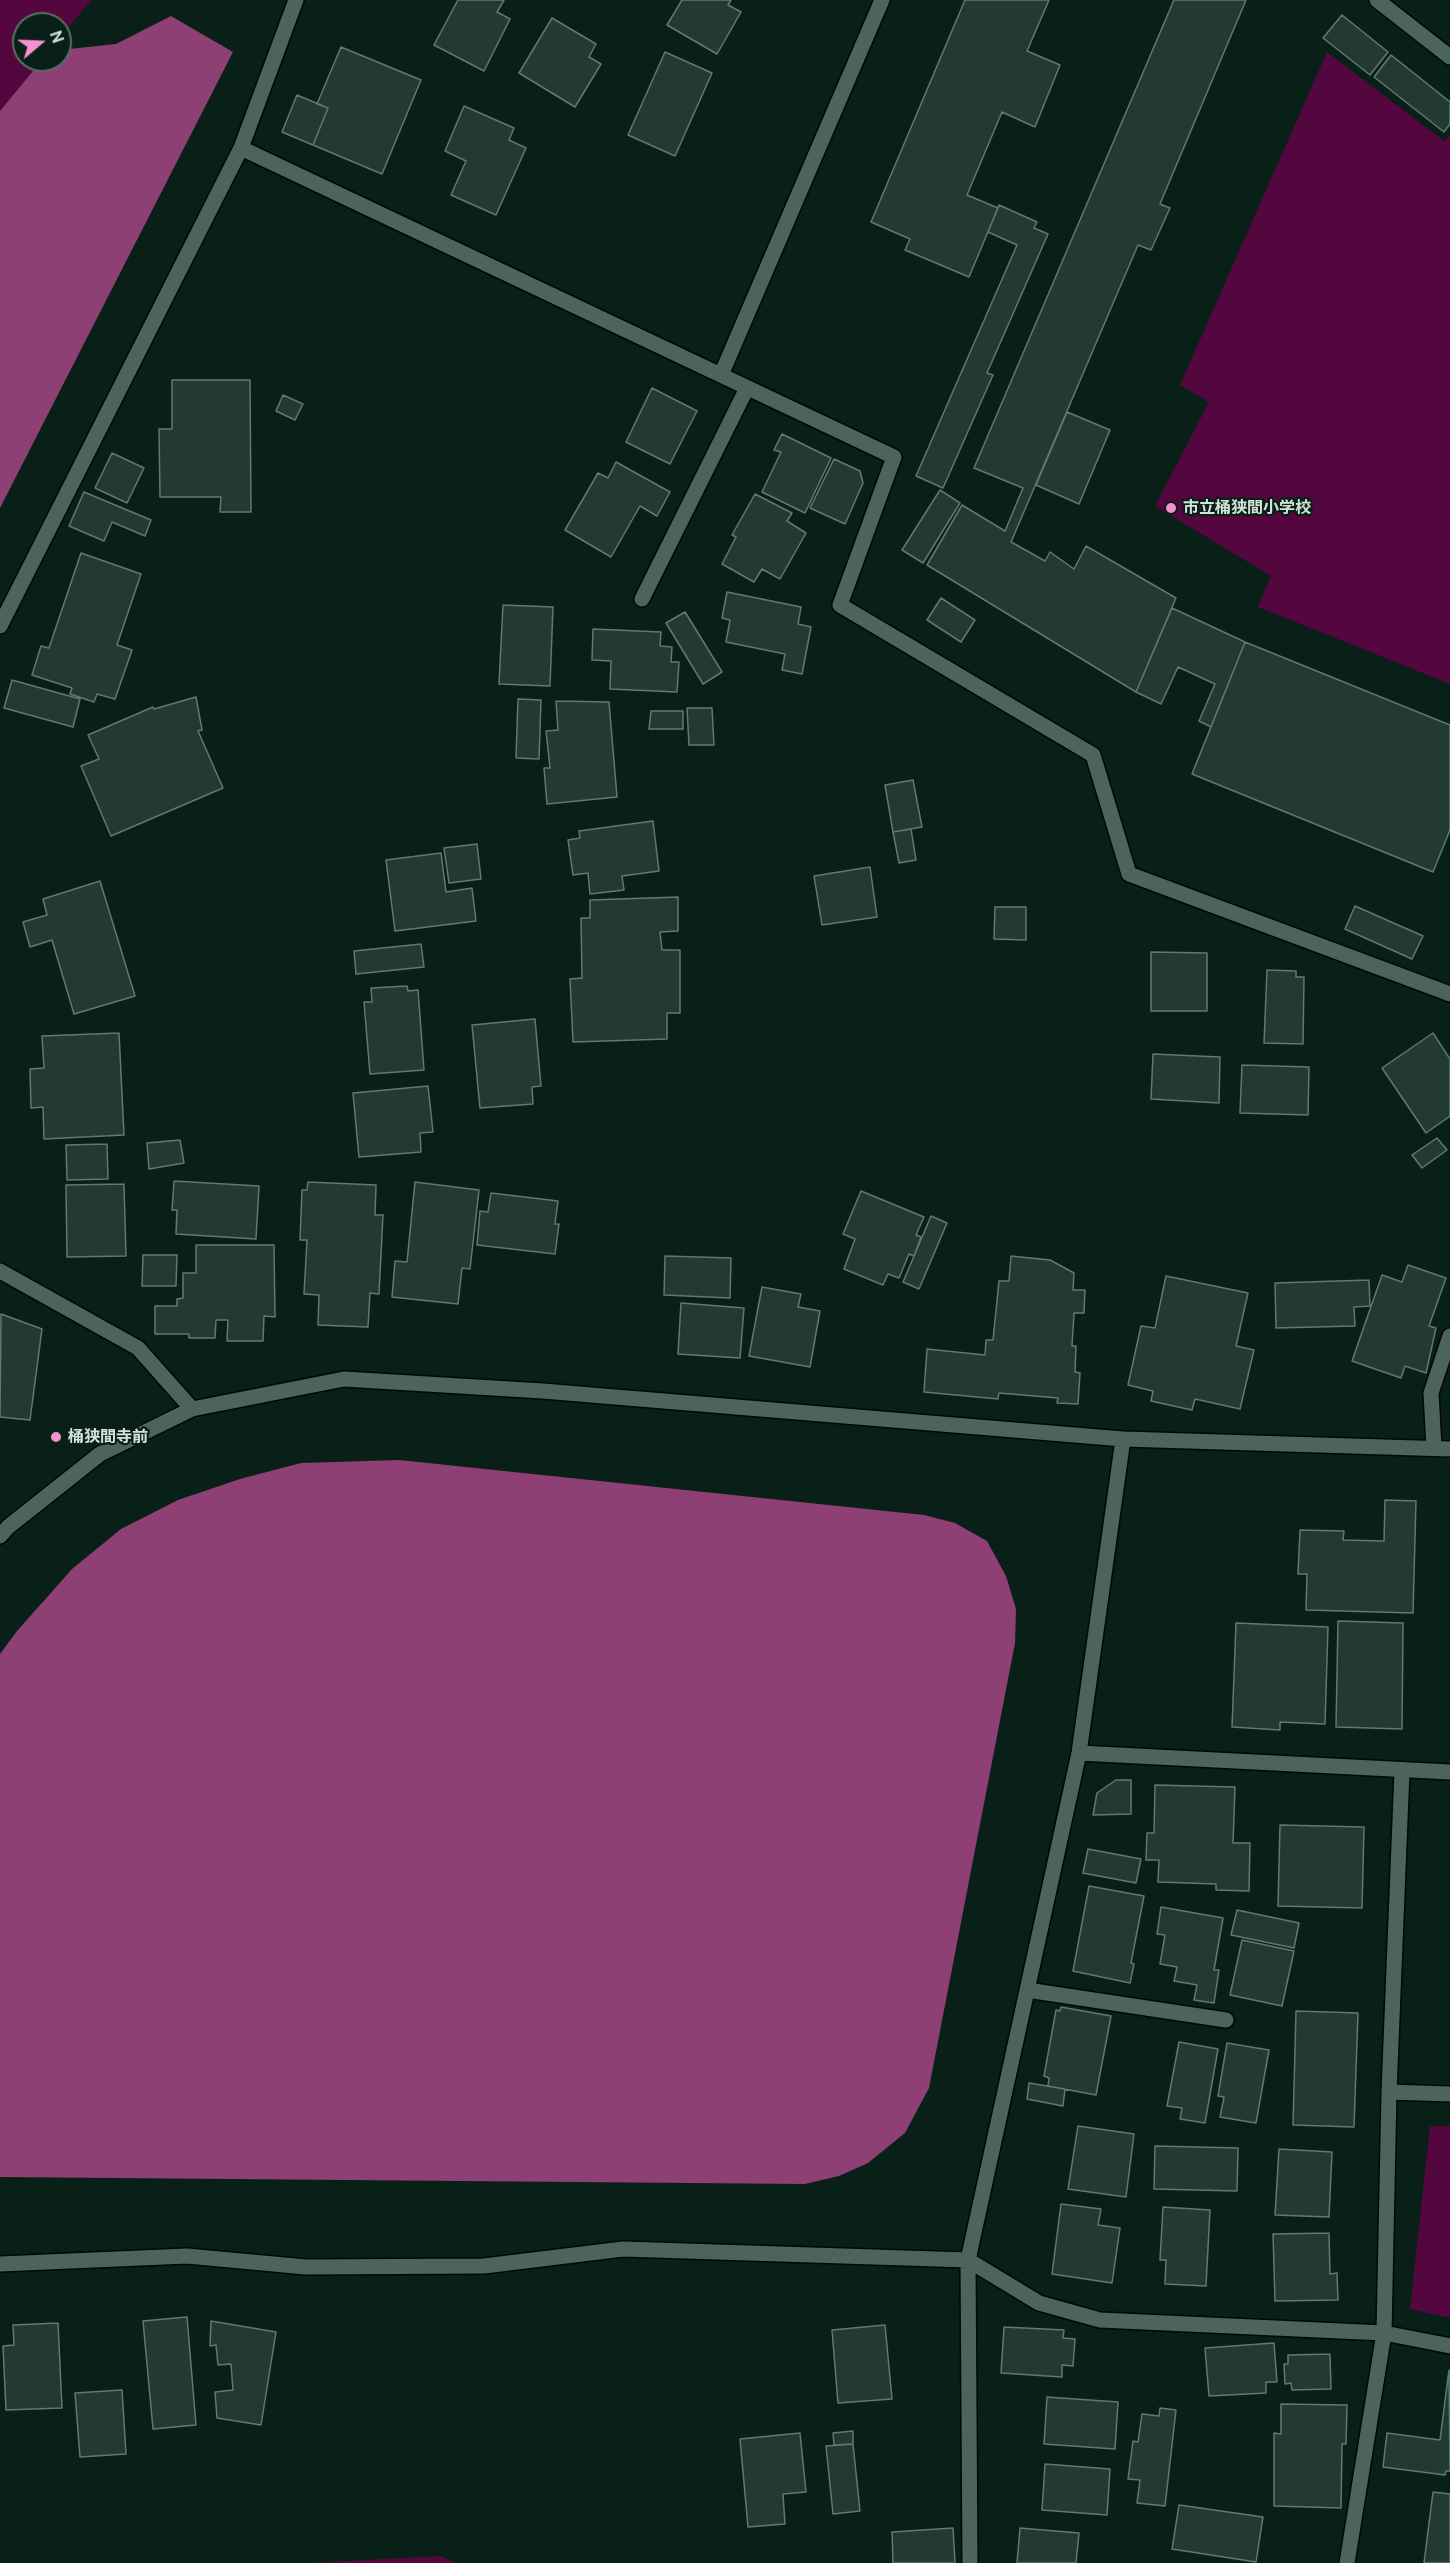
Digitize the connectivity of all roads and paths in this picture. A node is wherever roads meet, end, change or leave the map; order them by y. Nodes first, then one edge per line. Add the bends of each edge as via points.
1 (296, 0) edge
2 (882, 0) edge
3 (1377, 0) edge
4 (1450, 57) edge
5 (241, 148) junction
6 (721, 375) junction
7 (747, 388) junction
8 (642, 599) dead end
9 (0, 626) edge
10 (1450, 994) edge
11 (0, 1271) edge
12 (1450, 1336) edge
13 (192, 1409) junction
14 (1123, 1439) junction
15 (1434, 1448) junction
16 (1450, 1449) edge
17 (0, 1536) edge
18 (1079, 1753) junction
19 (1402, 1771) junction
20 (1450, 1772) edge
21 (1027, 1990) junction
22 (1226, 2020) dead end
23 (1389, 2092) junction
24 (1450, 2094) edge
25 (968, 2260) junction
26 (0, 2264) edge
27 (1384, 2333) junction
28 (1450, 2346) edge
29 (970, 2563) edge
30 (1347, 2563) edge

1 - 5 street
2 - 6 street
3 - 4 street
5 - 6 street
5 - 9 street
6 - 7 street
7 - 8 street
7 - 10 street via 894,458 840,605 1093,755 1129,874
11 - 13 street via 138,1348
12 - 15 street via 1431,1393
13 - 14 street via 344,1379 555,1392
13 - 17 street via 100,1454
14 - 15 street
14 - 18 street
15 - 16 street
18 - 19 street
18 - 21 street
19 - 20 street
19 - 23 street
21 - 22 street
21 - 25 street
23 - 24 street
23 - 27 street
25 - 26 street via 623,2249 484,2266 306,2267 187,2256
25 - 27 street via 1038,2303 1100,2320
25 - 29 street
27 - 28 street
27 - 30 street

